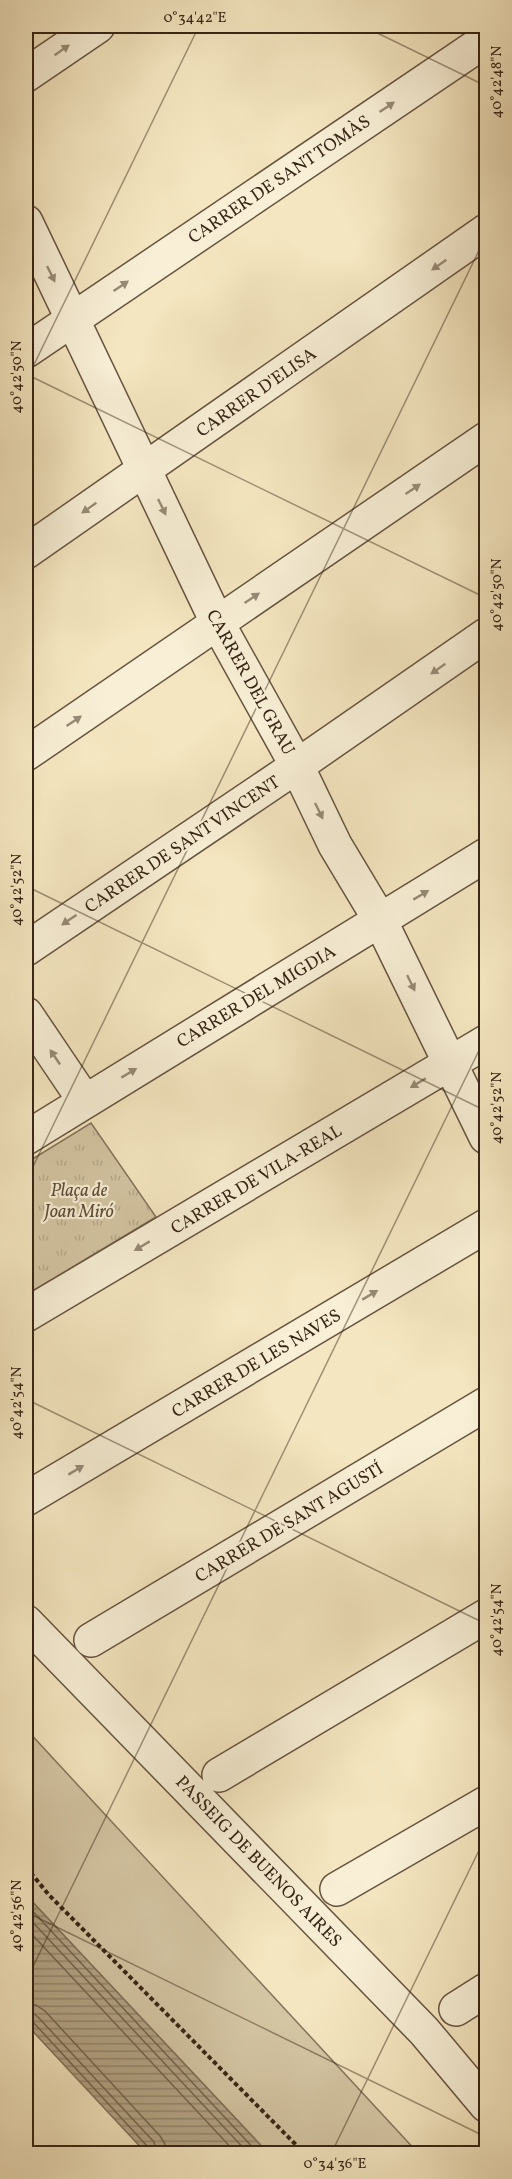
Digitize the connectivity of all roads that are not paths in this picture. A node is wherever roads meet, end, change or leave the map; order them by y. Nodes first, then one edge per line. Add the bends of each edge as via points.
1 (98, 26) edge
2 (486, 40) edge
3 (26, 75) edge
4 (26, 222) edge
5 (486, 231) edge
6 (72, 319) junction
7 (26, 351) edge
8 (486, 439) edge
9 (144, 470) junction
10 (26, 552) edge
11 (217, 622) junction
12 (486, 636) edge
13 (26, 754) edge
14 (297, 766) junction
15 (486, 855) edge
16 (380, 920) junction
17 (26, 949) edge
18 (26, 1014) edge
19 (486, 1042) edge
20 (450, 1064) junction
21 (84, 1100) junction
22 (26, 1137) edge
23 (486, 1137) edge
24 (486, 1226) edge
25 (26, 1315) edge
26 (486, 1404) edge
27 (26, 1500) edge
28 (486, 1616) edge
29 (26, 1622) edge
30 (92, 1640) dead end
31 (219, 1775) dead end
32 (486, 1803) edge
33 (337, 1889) dead end
34 (486, 1990) edge
35 (456, 2009) dead end
36 (486, 2105) edge

3 -> 1 street
6 -> 2 street, CARRER DE SANT TOMÀS
4 -> 6 street, CARRER DEL GRAU
5 -> 9 street, CARRER D'ELISA
6 - 7 street, CARRER DE SANT TOMÀS
6 - 9 street, CARRER DEL GRAU
11 -> 8 street
9 -> 10 street, CARRER D'ELISA
9 -> 11 street, CARRER DEL GRAU
13 -> 11 street
11 - 14 street, CARRER DEL GRAU
12 -> 14 street, CARRER DE SANT VINCENT
14 -> 16 street, CARRER DEL GRAU via 335,845
14 -> 17 street, CARRER DE SANT VINCENT
16 -> 15 street, CARRER DEL MIGDIA
16 -> 20 street, CARRER DEL GRAU
21 -> 16 street, CARRER DEL MIGDIA
21 -> 18 street
19 - 20 street, CARRER DE VILA-REAL
20 - 23 street, CARRER DEL GRAU
20 -> 25 street, CARRER DE VILA-REAL
21 - 22 street, CARRER DEL MIGDIA
27 -> 24 street, CARRER DE LES NAVES
26 - 30 street, CARRER DE SANT AGUSTÍ
28 - 31 street
29 - 36 street, PASSEIG DE BUENOS AIRES via 424,2031
32 - 33 street
34 - 35 street

